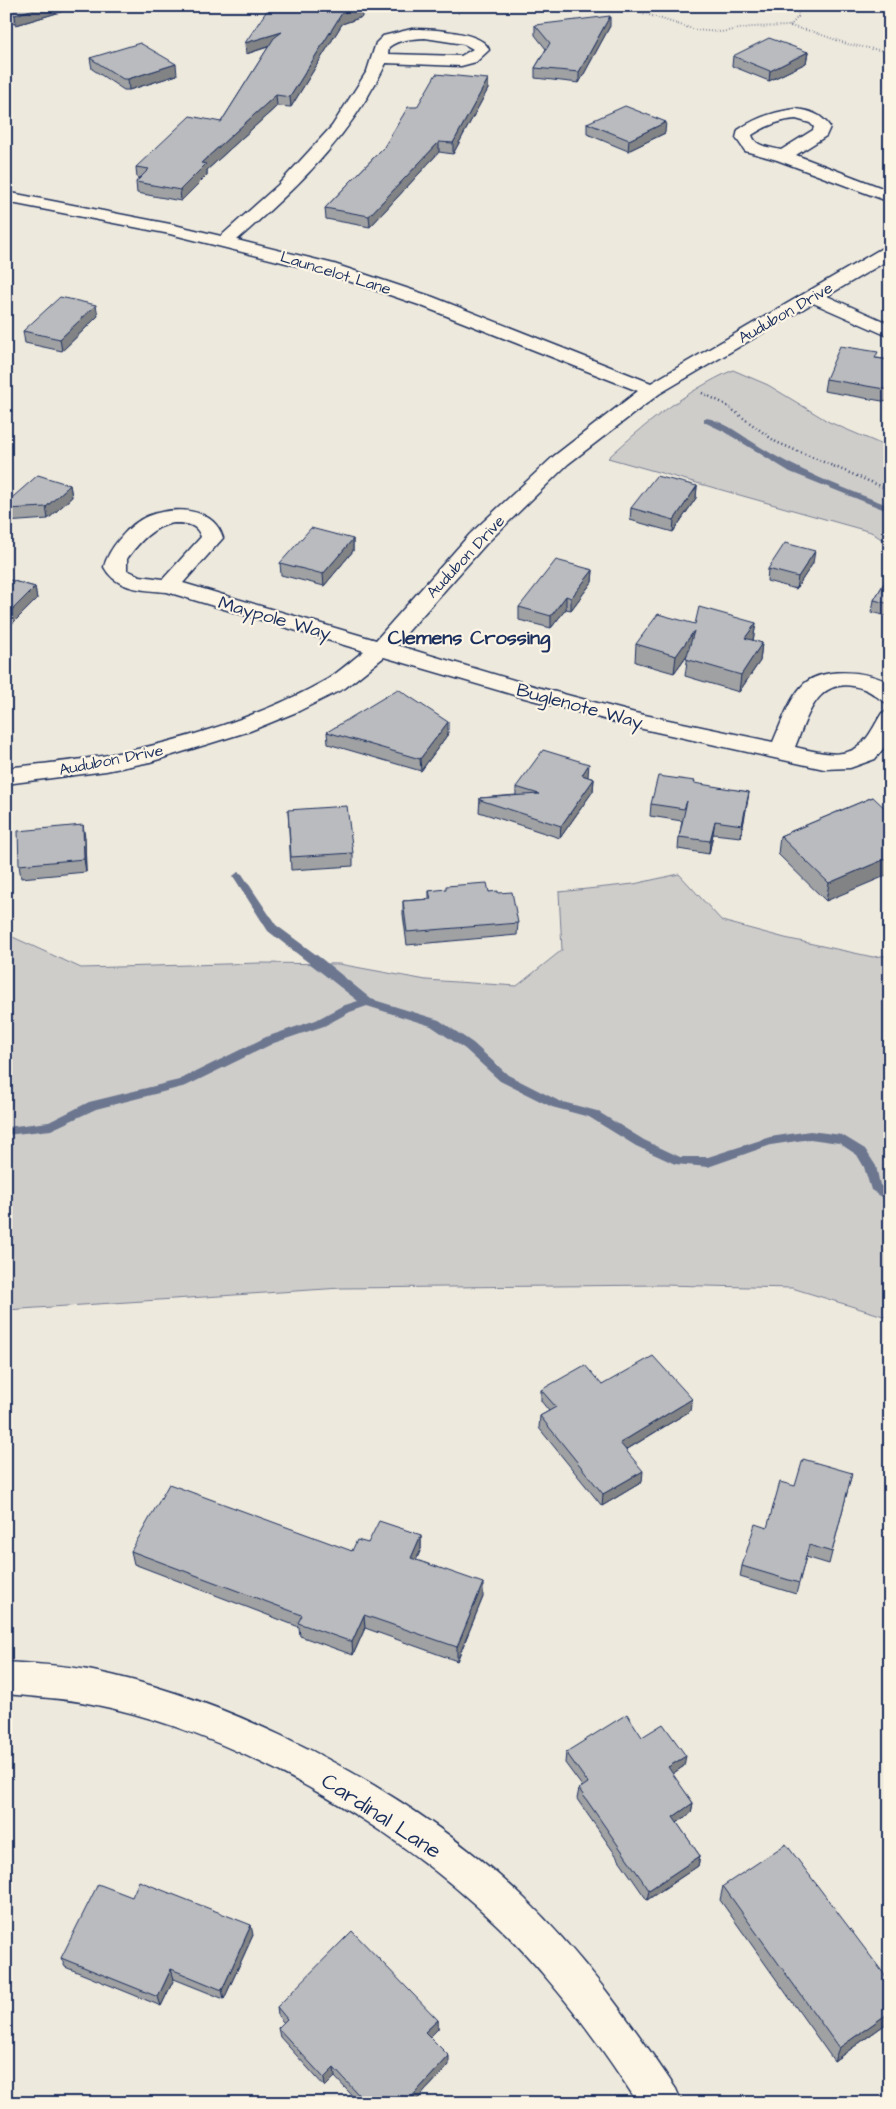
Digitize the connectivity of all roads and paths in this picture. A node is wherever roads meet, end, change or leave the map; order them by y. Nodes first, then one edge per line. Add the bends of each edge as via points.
1 (469, 6) edge
2 (621, 6) edge
3 (798, 6) edge
4 (463, 7) edge
5 (790, 26) junction
6 (890, 52) edge
7 (381, 58) junction
8 (783, 156) dead end
9 (6, 197) edge
10 (890, 197) edge
11 (224, 242) junction
12 (890, 251) edge
13 (812, 296) junction
14 (890, 331) edge
15 (652, 390) junction
16 (890, 490) edge
17 (169, 586) dead end
18 (381, 648) junction
19 (890, 697) edge
20 (890, 718) edge
21 (781, 751) junction
22 (6, 776) edge
23 (6, 1678) edge
24 (662, 2103) edge

1 - 4 path
2 - 5 path via 710,32
3 - 5 path via 798,16
5 - 6 path via 847,44
7 - 7 street via 381,46 385,41 408,34 474,42 481,50 470,59 461,61
7 - 11 street via 338,130 283,191
8 - 10 street
9 - 11 street, Launcelot Lane
11 - 15 street, Launcelot Lane via 373,282
12 - 13 street, Audubon Drive
13 - 14 street
13 - 15 street, Audubon Drive
15 - 16 path via 694,389 723,403 776,442
15 - 18 street, Audubon Drive via 561,460 520,498 478,539
17 - 18 street, Maypole Way
18 - 21 street, Buglenote Way via 634,720
18 - 22 street, Audubon Drive via 337,683 242,726 150,754
19 - 21 street via 875,684 860,680 830,681 818,686 809,692
20 - 21 street, Buglenote Way via 872,750 845,762 824,761
23 - 24 street, Cardinal Lane via 93,1688 186,1714 264,1746 340,1785 425,1839 506,1907 564,1970 632,2057

